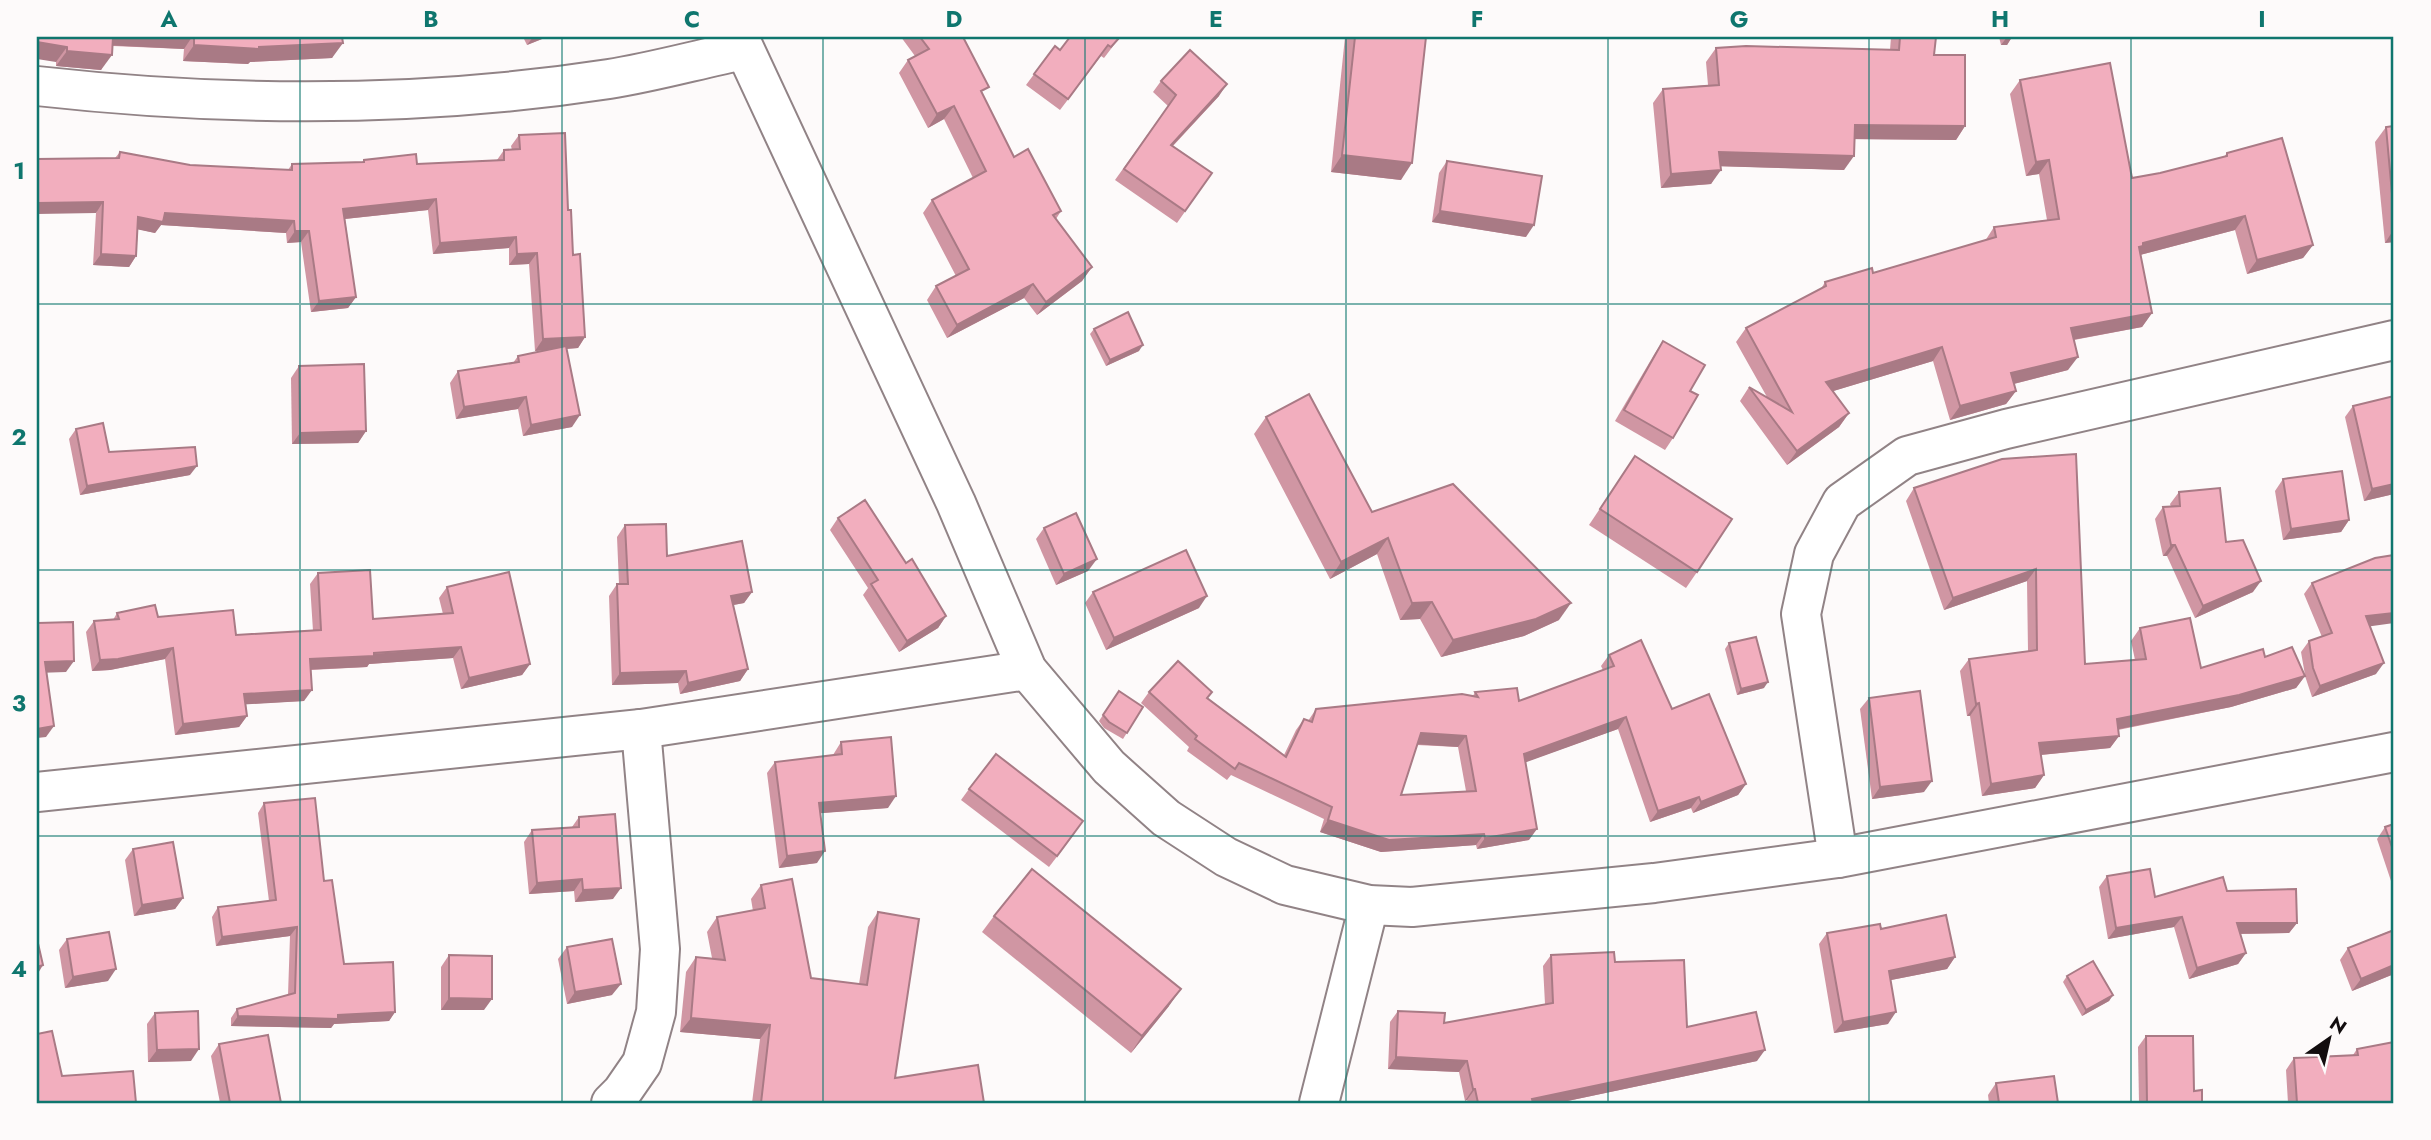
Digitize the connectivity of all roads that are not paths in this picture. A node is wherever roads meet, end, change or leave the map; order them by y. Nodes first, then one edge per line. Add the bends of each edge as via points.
1 (741, 43) edge
2 (37, 86) edge
3 (2394, 340) edge
4 (1027, 670) junction
5 (641, 729) junction
6 (2394, 752) edge
7 (37, 792) edge
8 (1838, 858) junction
9 (1369, 905) junction
10 (611, 1103) edge
11 (1319, 1103) edge

1 - 2 street via 610,79 463,96 289,102 121,96
1 - 4 street via 956,503
3 - 8 street via 2006,429 1908,456 1842,502 1814,554 1801,614
4 - 5 street
4 - 9 street via 1109,767 1166,818 1227,857 1285,885
5 - 7 street
5 - 10 street via 660,949 656,1012 642,1063
6 - 8 street
8 - 9 street via 1601,888 1412,906
9 - 11 street

